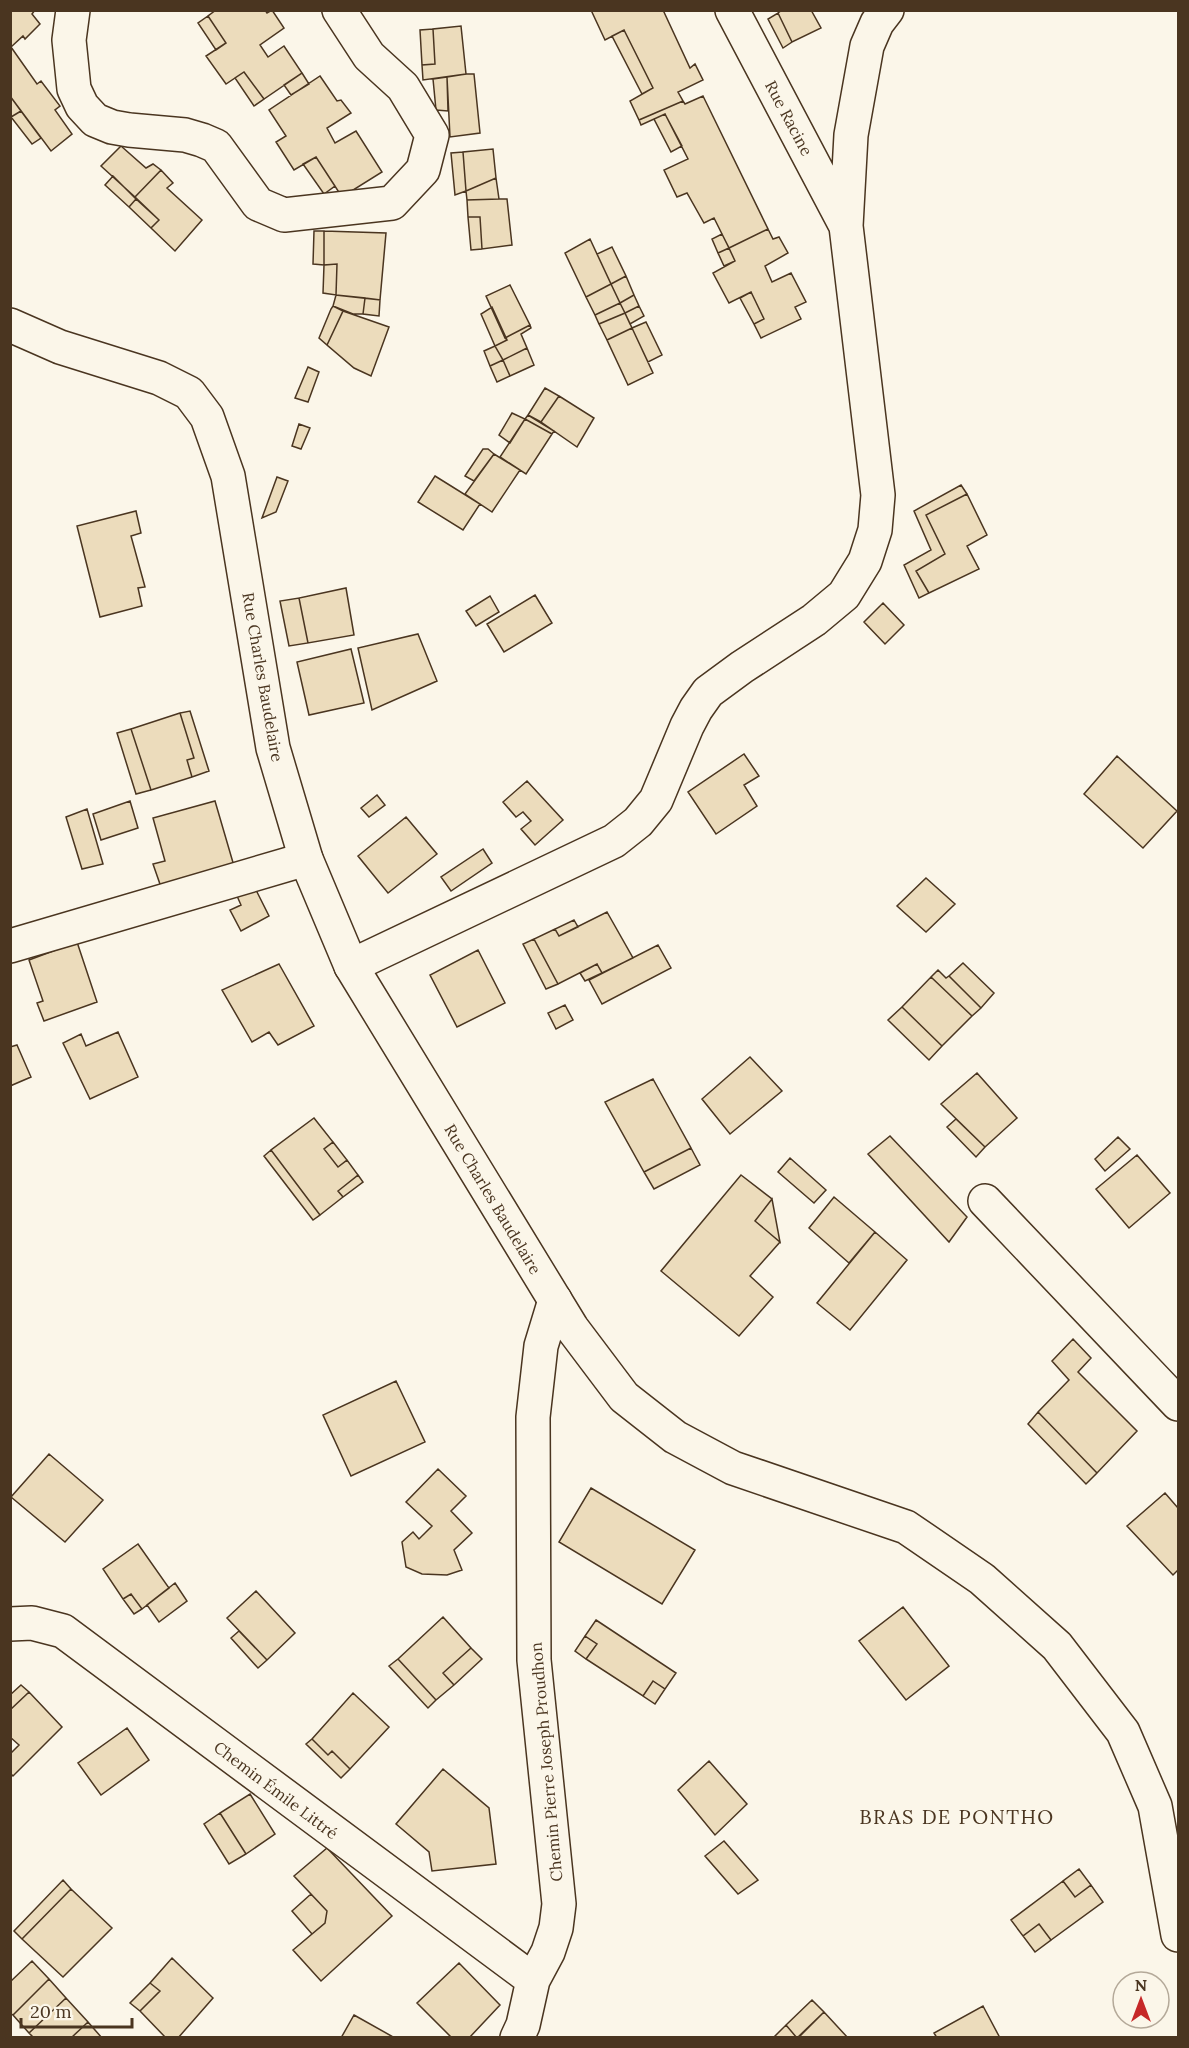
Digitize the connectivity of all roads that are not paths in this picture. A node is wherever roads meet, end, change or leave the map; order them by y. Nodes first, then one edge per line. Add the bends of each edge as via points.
1 (73, 10) edge
2 (339, 10) edge
3 (732, 10) edge
4 (887, 10) edge
5 (846, 226) junction
6 (10, 325) edge
7 (306, 859) junction
8 (10, 946) edge
9 (351, 966) junction
10 (985, 1201) dead end
11 (555, 1300) junction
12 (1179, 1404) edge
13 (10, 1624) edge
14 (1179, 1935) edge
15 (533, 1980) junction
16 (517, 2037) edge

1 - 2 street via 69,40 74,89 94,120 129,130 184,135 216,146 258,204 284,215 392,203 423,170 432,135 403,87 369,56
3 - 5 street, Rue Racine
4 - 5 street via 867,46 851,135
5 - 9 street via 878,495 876,530 844,595 708,692 687,726 656,800 614,842
6 - 7 street, Rue Charles Baudelaire via 60,347 159,378 189,393 207,417 228,476 273,748
7 - 8 street
7 - 9 street, Rue Charles Baudelaire
9 - 11 street, Rue Charles Baudelaire
10 - 12 street
11 - 14 street, Rue Charles Baudelaire via 624,1397 675,1437 733,1468 906,1527 982,1579 1057,1646 1123,1732 1155,1806
11 - 15 street, Chemin Pierre Joseph Proudhon via 541,1346 533,1417 534,1649 559,1904 548,1952
13 - 15 street, Chemin Émile Littré via 32,1623 63,1631
15 - 16 street, Chemin Pierre Joseph Proudhon

